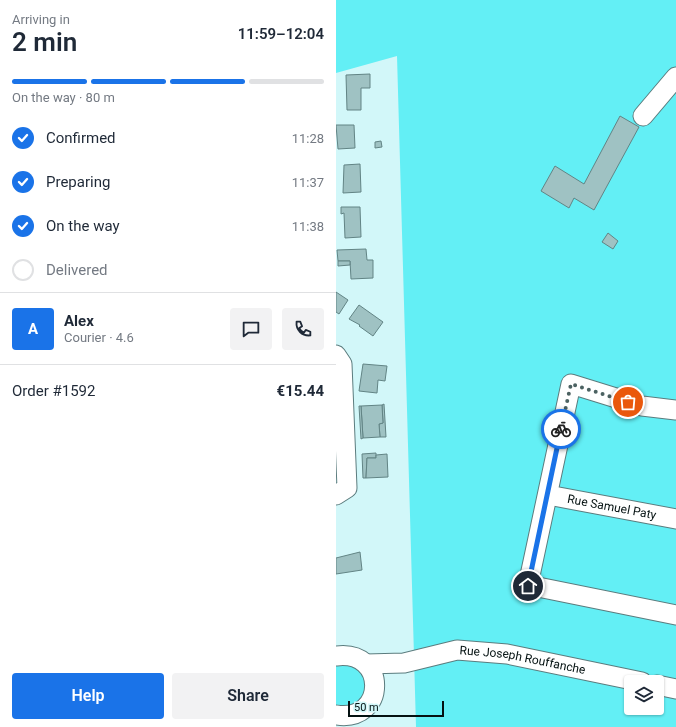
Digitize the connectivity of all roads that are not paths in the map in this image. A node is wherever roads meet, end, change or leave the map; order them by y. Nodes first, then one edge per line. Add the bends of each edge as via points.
1 (676, 77) edge
2 (643, 116) dead end
3 (336, 355) edge
4 (676, 410) edge
5 (336, 495) edge
6 (548, 495) junction
7 (676, 519) edge
8 (676, 615) edge
9 (340, 652) edge
10 (404, 663) junction
11 (366, 664) junction
12 (624, 678) edge
13 (664, 686) edge
14 (676, 689) edge
15 (371, 700) junction
16 (345, 720) edge
17 (367, 727) edge

1 - 2 street
3 - 5 street via 342,364 347,488
4 - 6 street via 642,406 571,384
6 - 7 street, Rue Samuel Paty
6 - 8 street via 528,586
9 - 11 street
10 - 11 street, Rue Joseph Rouffanche
10 - 12 street, Rue Joseph Rouffanche via 457,650 507,654
10 - 15 street
11 - 15 street via 374,678
13 - 14 street
15 - 16 street
15 - 17 street

